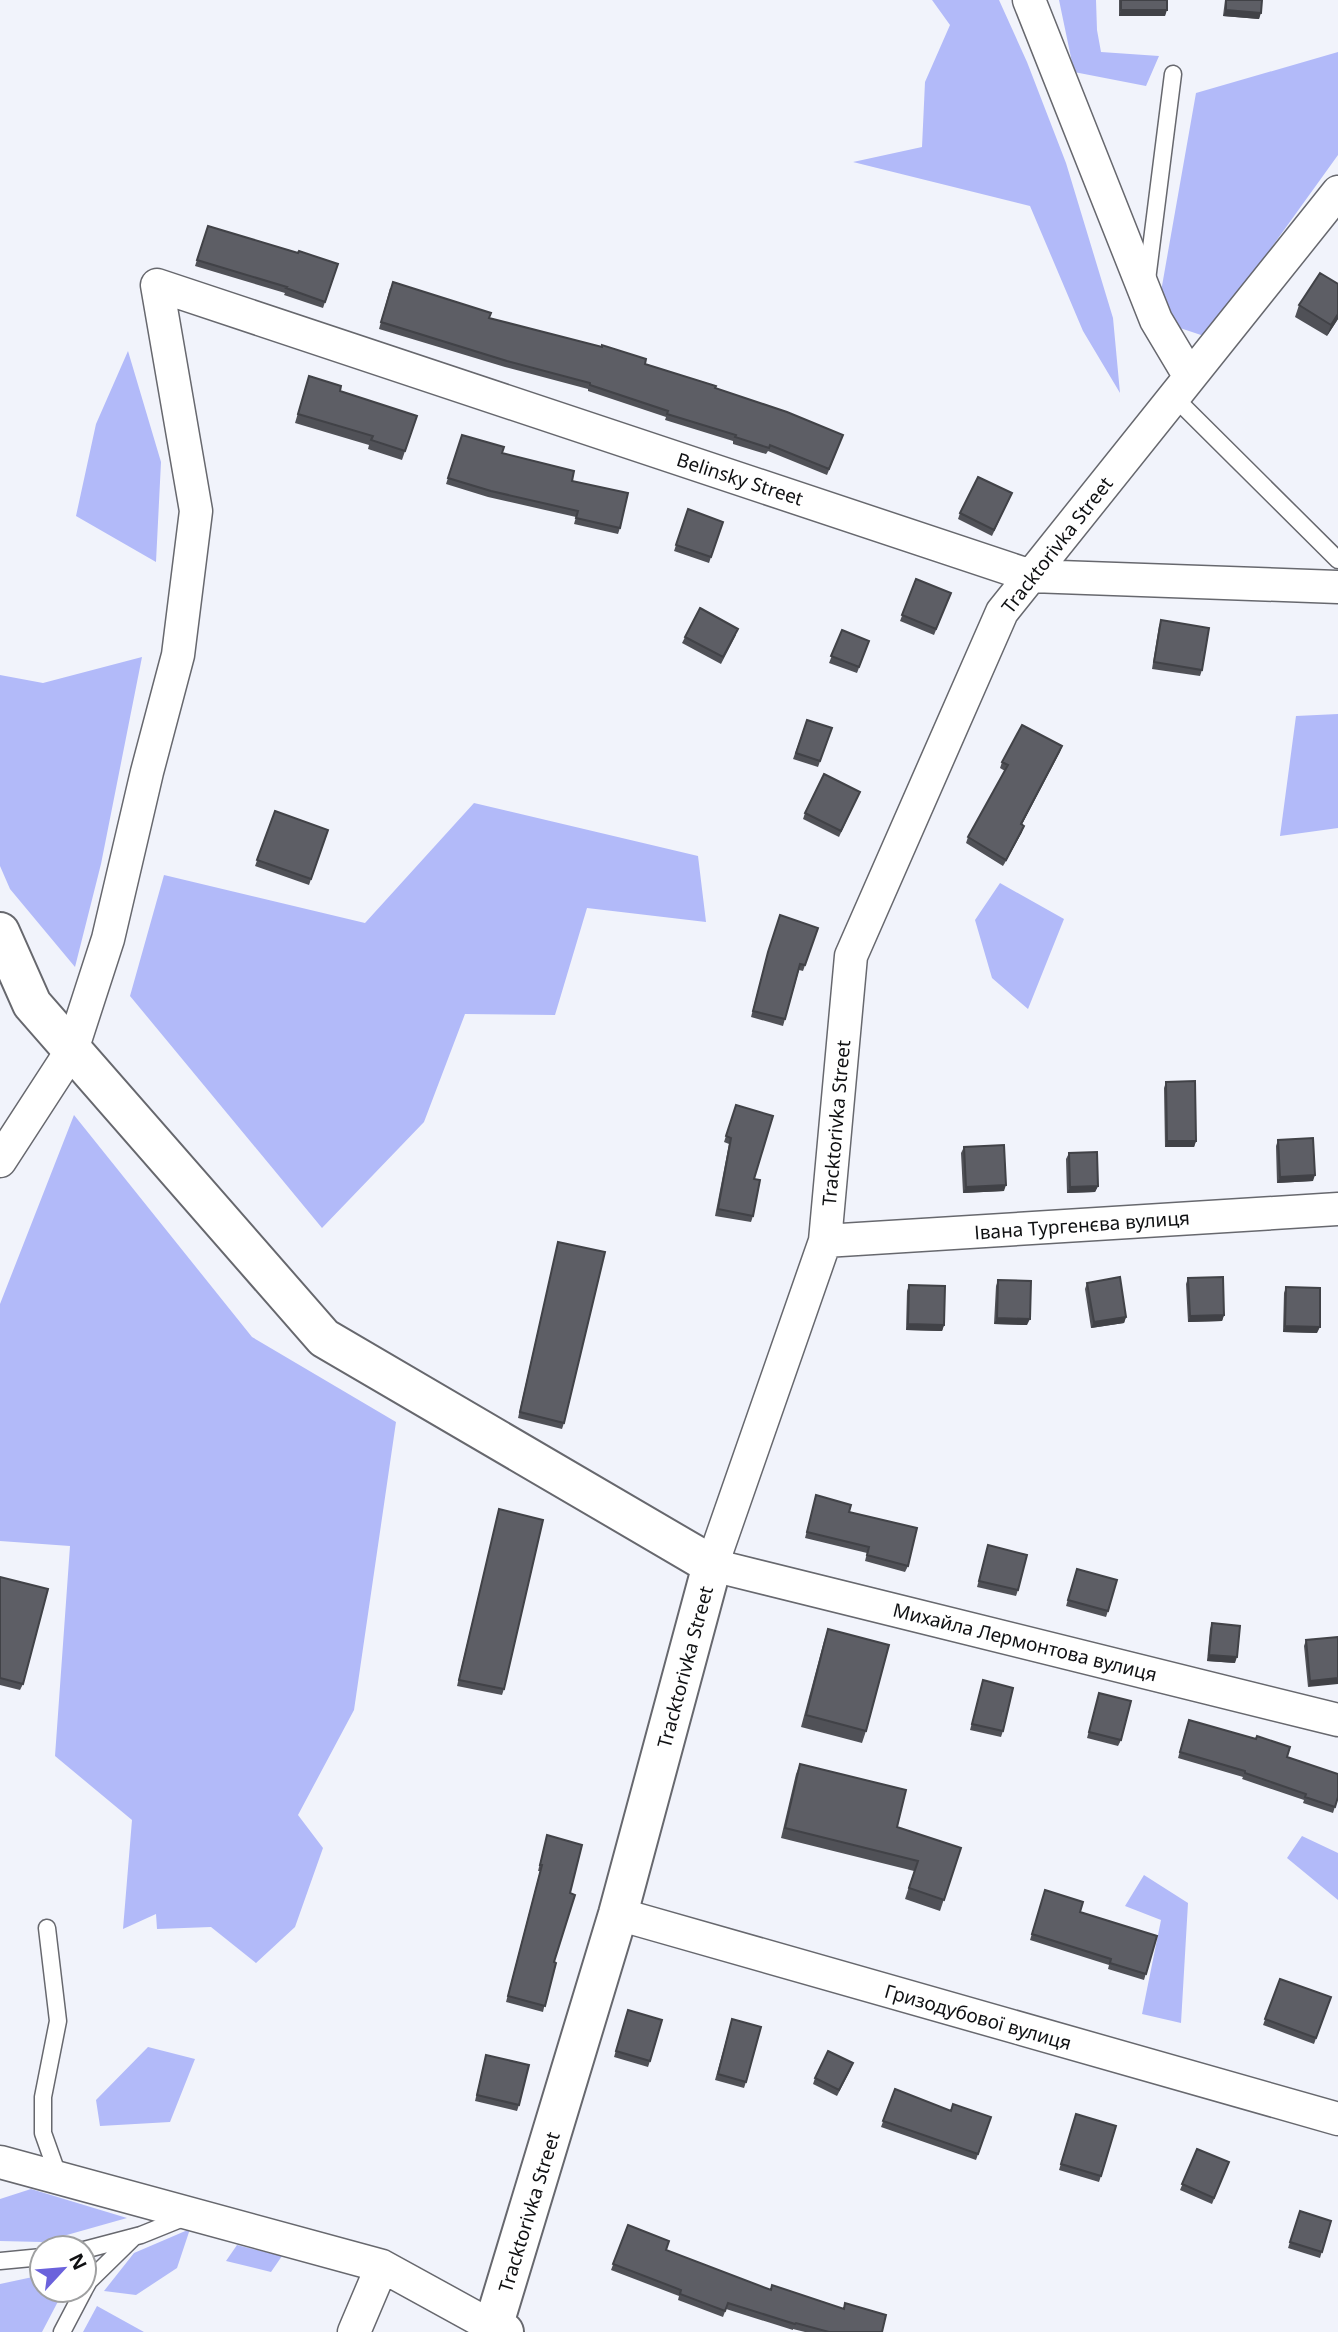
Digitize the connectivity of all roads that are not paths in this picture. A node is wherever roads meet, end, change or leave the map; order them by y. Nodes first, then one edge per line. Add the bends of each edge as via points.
1 (1029, 0) edge
2 (1173, 74) dead end
3 (1338, 192) edge
4 (1145, 293) junction
5 (1182, 387) junction
6 (1338, 560) edge
7 (1031, 576) junction
8 (1338, 587) edge
9 (0, 932) edge
10 (72, 1050) junction
11 (0, 1161) edge
12 (1338, 1209) edge
13 (825, 1241) junction
14 (712, 1565) junction
15 (1338, 1720) edge
16 (618, 1914) junction
17 (47, 1928) dead end
18 (1338, 2119) edge
19 (0, 2162) edge
20 (59, 2178) junction
21 (193, 2214) junction
22 (135, 2236) junction
23 (98, 2246) edge
24 (28, 2258) edge
25 (0, 2261) edge
26 (382, 2266) junction
27 (98, 2272) edge
28 (77, 2304) edge
29 (498, 2329) edge
30 (62, 2332) edge
31 (354, 2332) edge

1 - 4 street
2 - 4 lane
3 - 5 street, Tracktorivka Street
4 - 5 street
5 - 6 lane
5 - 7 street, Tracktorivka Street
7 - 8 street, Belinsky Street
7 - 10 street, Belinsky Street via 157,285 196,511 178,655 108,939
7 - 13 street, Tracktorivka Street via 1002,612 851,956
9 - 10 main road via 32,1004
10 - 11 street
10 - 14 main road via 324,1338
12 - 13 street, Івана Тургенєва вулиця
13 - 14 street, Tracktorivka Street
14 - 15 street, Михайла Лермонтова вулиця
14 - 16 main road, Tracktorivka Street
16 - 18 street, Гризодубової вулиця
16 - 29 main road, Tracktorivka Street
17 - 20 lane via 58,2021 43,2097 43,2133
19 - 20 street
20 - 21 street
21 - 22 lane
21 - 26 street
22 - 23 lane
22 - 27 lane
24 - 25 lane
26 - 29 street
26 - 31 street
28 - 30 lane

